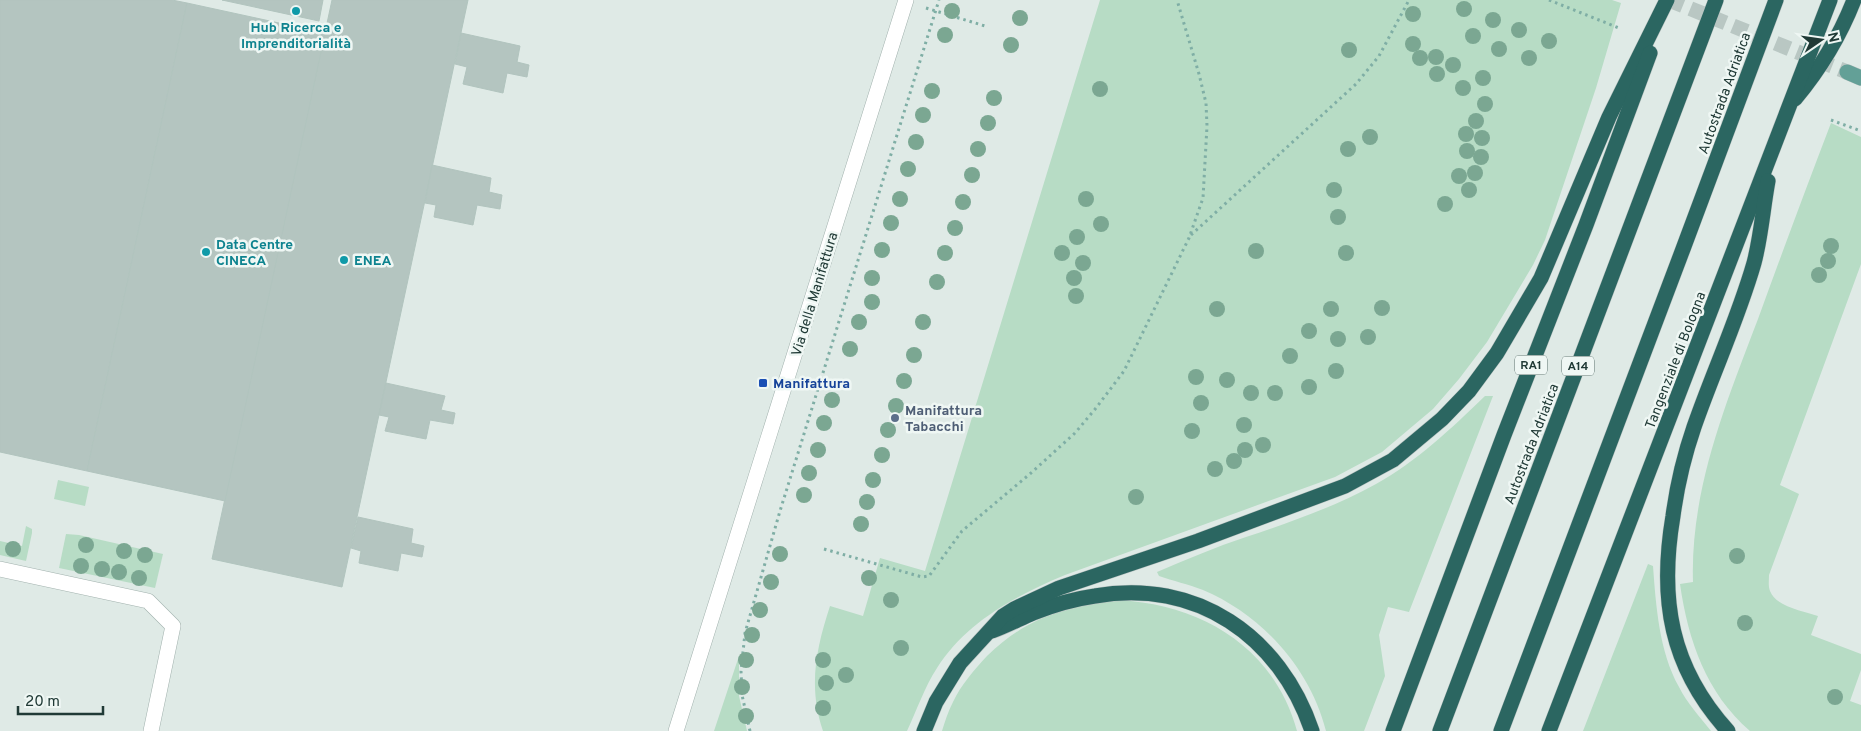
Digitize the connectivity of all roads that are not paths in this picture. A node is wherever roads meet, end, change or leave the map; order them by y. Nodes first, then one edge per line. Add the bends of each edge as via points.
1 (1669, 0) edge
2 (1716, 0) edge
3 (1776, 0) edge
4 (1830, 0) edge
5 (1854, 0) edge
6 (905, 1) edge
7 (1788, 108) junction
8 (1774, 147) junction
9 (0, 569) edge
10 (988, 632) junction
11 (151, 731) edge
12 (676, 731) edge
13 (924, 731) edge
14 (1312, 731) edge
15 (1393, 731) edge
16 (1440, 731) edge
17 (1501, 731) edge
18 (1549, 731) edge
19 (1728, 731) edge

1 - 10 highway via 1609,117 1541,278 1497,353 1469,391 1442,419 1393,460 1345,486 1041,595 1014,608
1 - 15 highway, RA1
2 - 16 highway, Autostrada Adriatica / A14
3 - 17 highway, Autostrada Adriatica
4 - 7 highway, Tangenziale di Bologna
5 - 7 highway via 1832,47
6 - 12 street, Via della Manifattura
7 - 8 highway, Tangenziale di Bologna
8 - 18 highway, Tangenziale di Bologna
8 - 19 highway via 1754,262 1689,442 1668,547 1667,595 1676,645 1696,688
9 - 11 street via 148,601 173,626
10 - 13 highway via 950,676
10 - 14 highway via 1051,606 1096,596 1138,592 1176,598 1226,619 1258,643 1289,681

